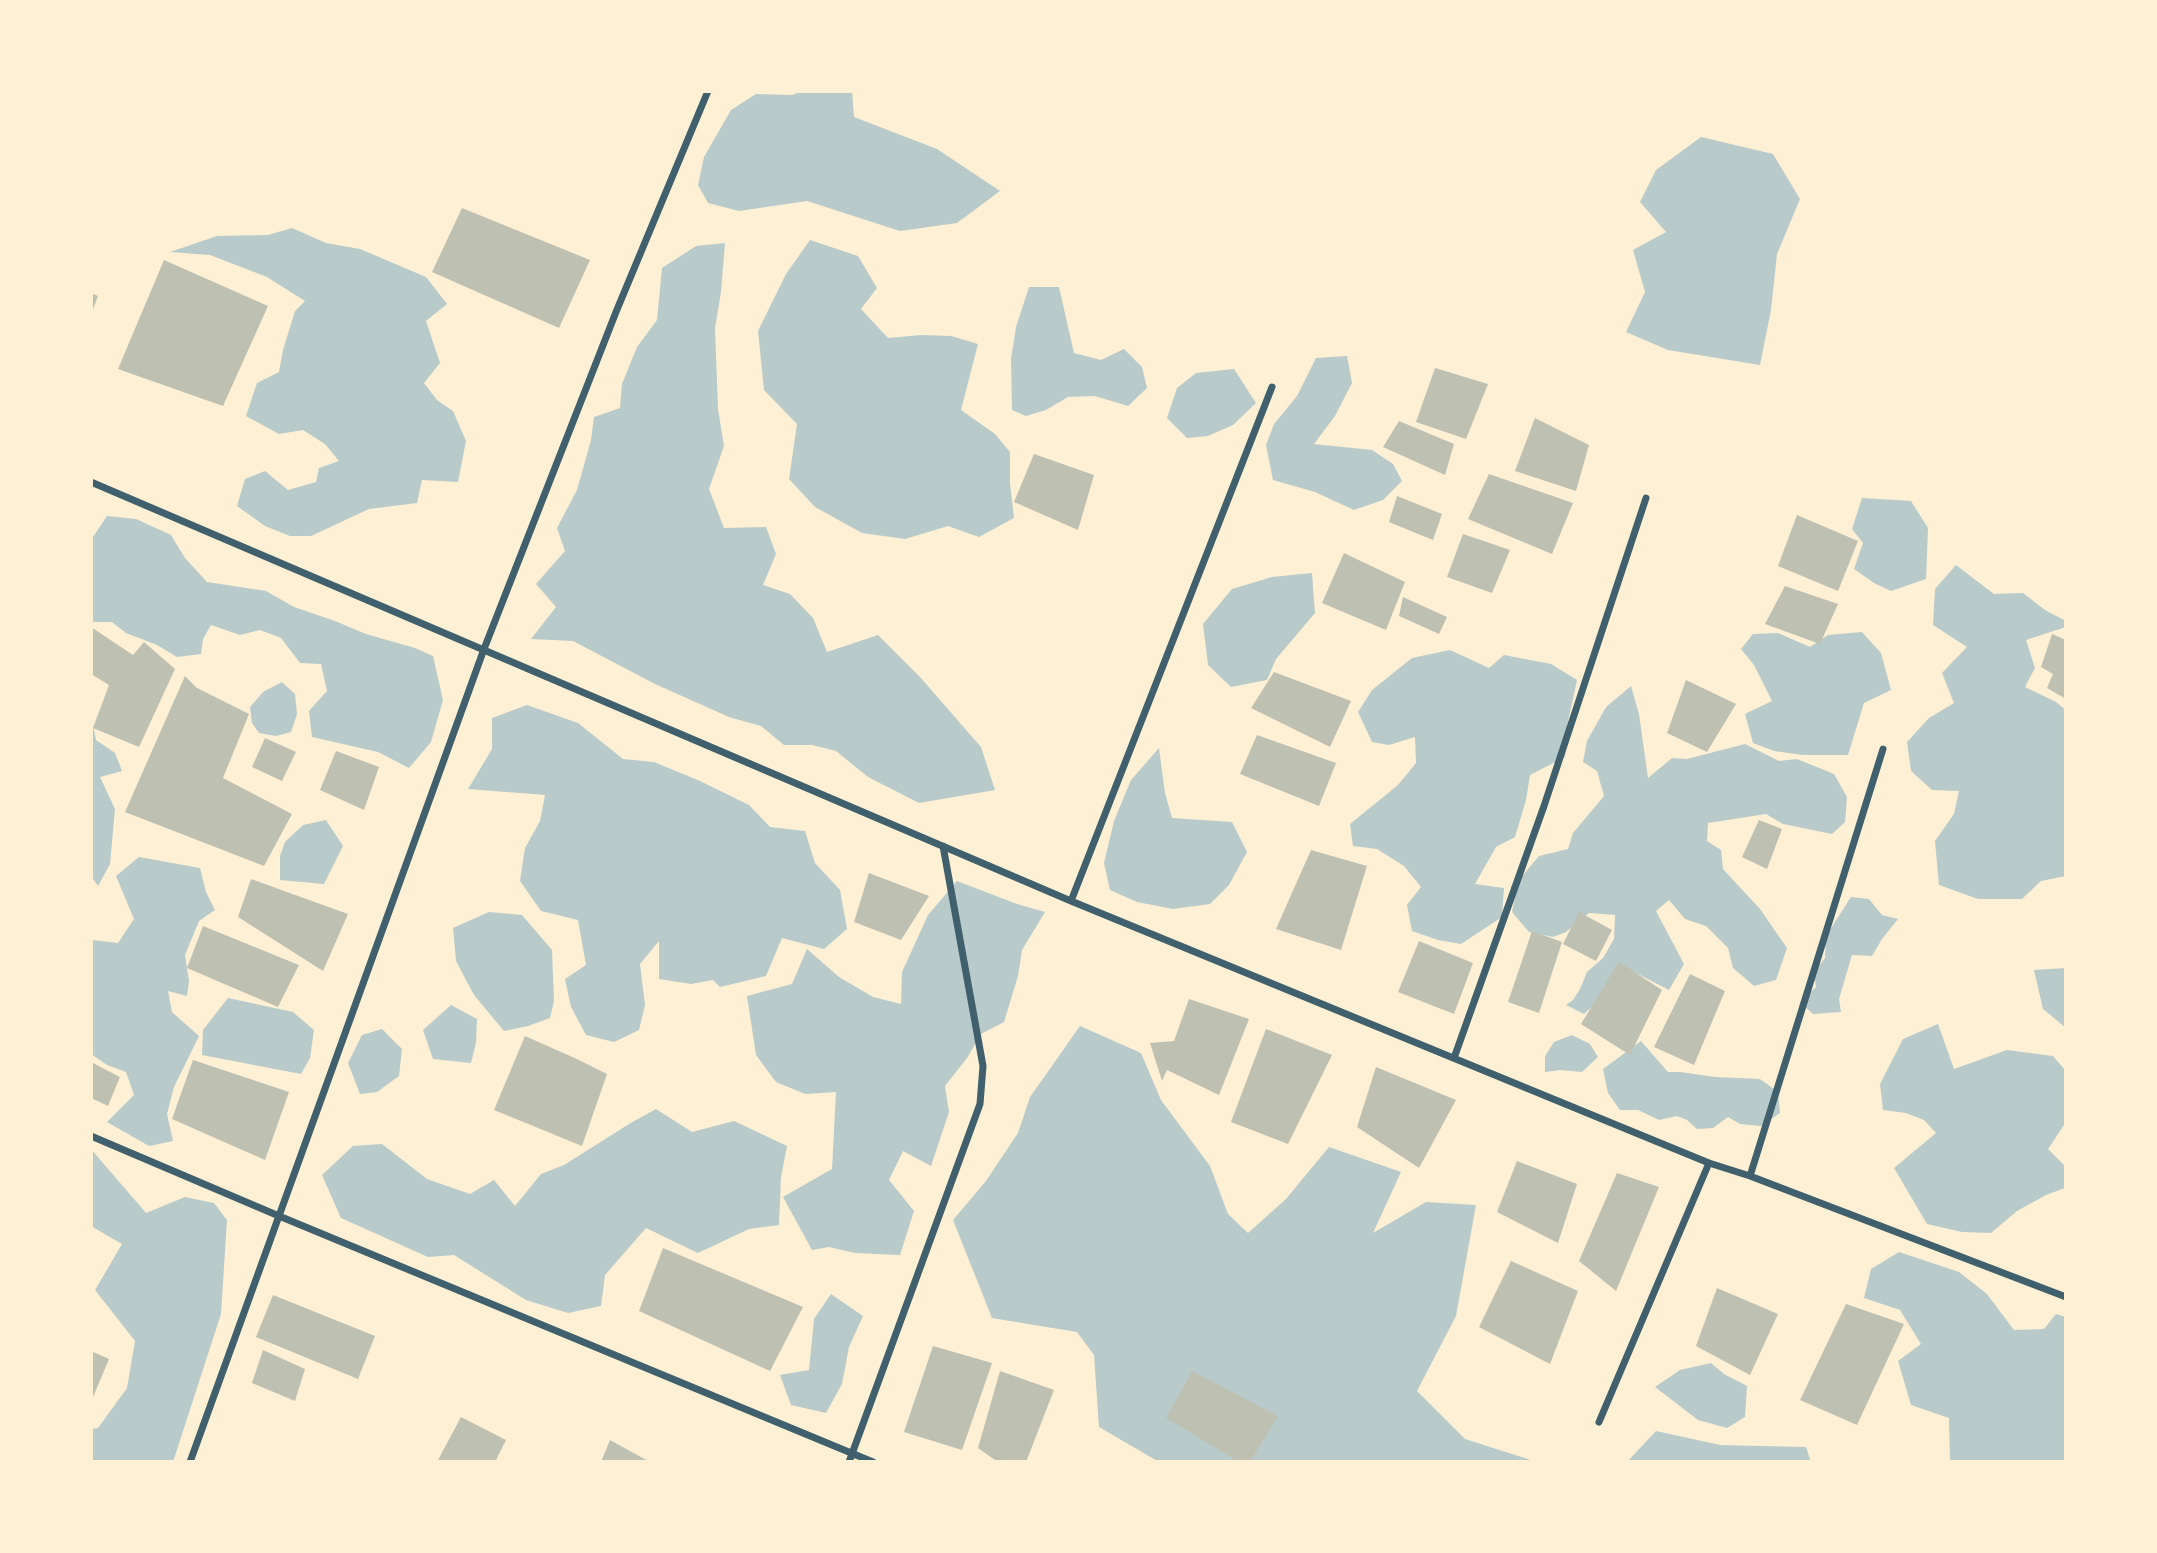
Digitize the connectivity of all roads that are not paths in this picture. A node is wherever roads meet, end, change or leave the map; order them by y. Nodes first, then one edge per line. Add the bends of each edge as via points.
1 (708, 91) edge
2 (1272, 387) dead end
3 (91, 482) edge
4 (1646, 498) dead end
5 (484, 649) junction
6 (1883, 748) dead end
7 (943, 846) junction
8 (1071, 901) junction
9 (1454, 1058) junction
10 (91, 1136) edge
11 (1709, 1163) junction
12 (1750, 1176) junction
13 (279, 1216) junction
14 (2066, 1297) edge
15 (1599, 1422) dead end
16 (853, 1454) junction
17 (190, 1462) edge
18 (849, 1462) edge
19 (873, 1462) edge

1 - 5 street
2 - 8 street
3 - 5 street
4 - 9 street
5 - 7 street
5 - 13 street
6 - 12 street
7 - 8 street
7 - 16 street via 983,1066 980,1104
8 - 9 street
9 - 11 street
10 - 13 street
11 - 12 street
11 - 15 street
12 - 14 street
13 - 16 street
13 - 17 street
16 - 18 street
16 - 19 street

